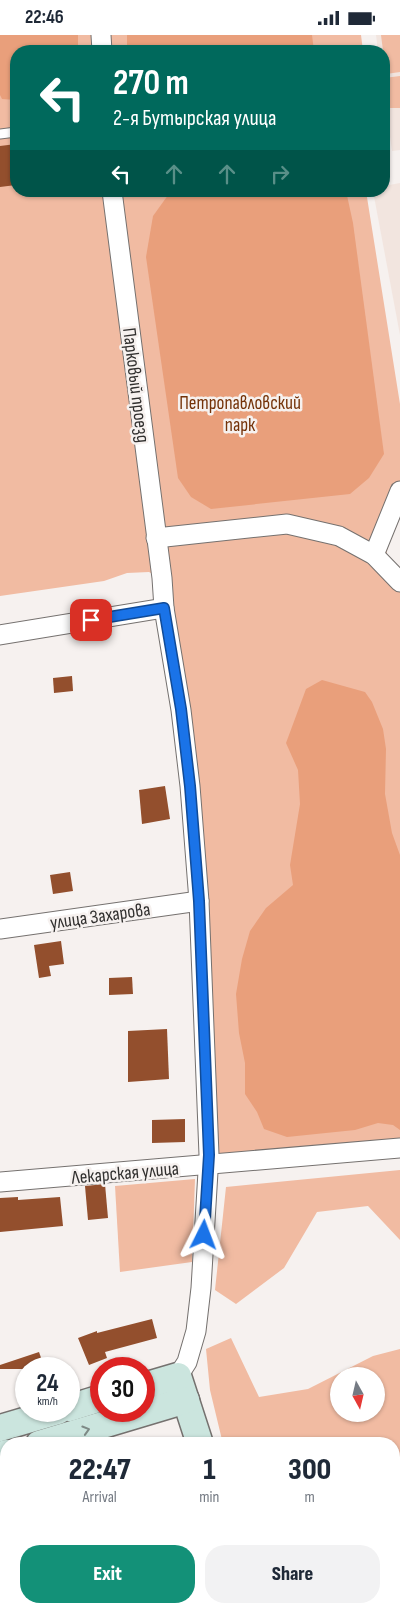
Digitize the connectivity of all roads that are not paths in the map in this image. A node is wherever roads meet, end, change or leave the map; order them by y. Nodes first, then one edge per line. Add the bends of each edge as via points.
1 (113, 197) edge
2 (400, 491) edge
3 (156, 538) junction
4 (379, 560) junction
5 (400, 582) edge
6 (164, 608) junction
7 (0, 635) edge
8 (199, 901) junction
9 (0, 929) edge
10 (400, 1149) edge
11 (207, 1165) junction
12 (0, 1182) edge
13 (155, 1387) edge
14 (182, 1388) junction
15 (20, 1422) edge
16 (0, 1428) edge
17 (57, 1437) edge
18 (198, 1437) edge

1 - 3 street, Парковый проезд
2 - 4 street
3 - 4 street via 286,523 339,536
3 - 6 street, Парковый проезд
4 - 5 street
6 - 7 street
6 - 8 street, Парковый проезд via 181,709
8 - 9 street, улица Захарова
8 - 11 street, Парковый проезд
10 - 11 street, Лекарская улица
11 - 12 street, Лекарская улица
11 - 14 street, Парковый проезд via 201,1287 196,1331
13 - 14 main road
17 -> 14 main road
14 - 18 main road
15 - 16 main road

